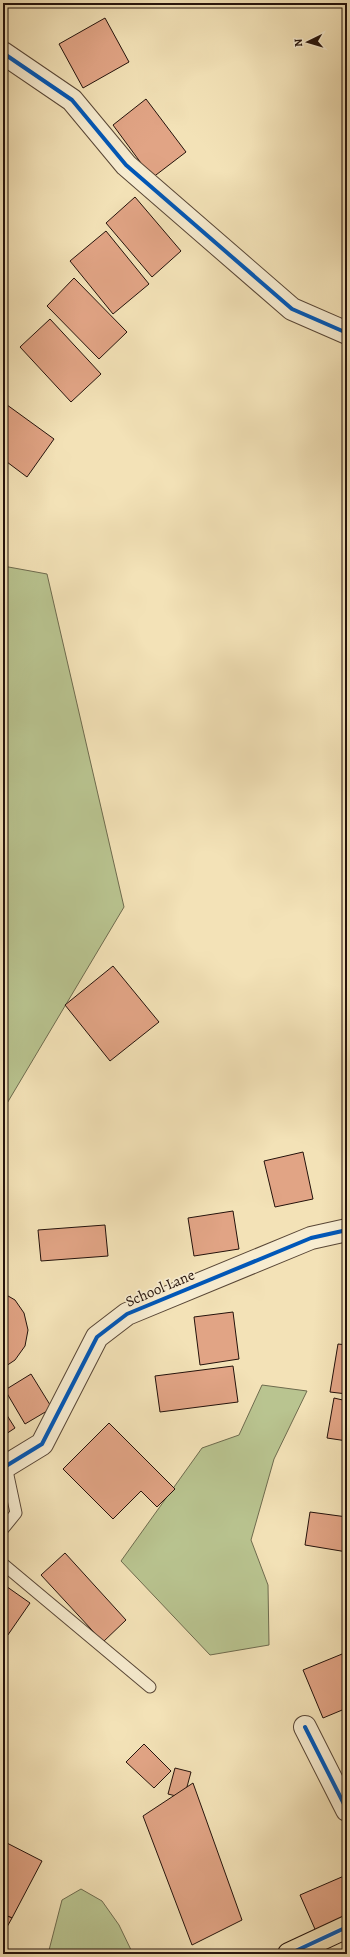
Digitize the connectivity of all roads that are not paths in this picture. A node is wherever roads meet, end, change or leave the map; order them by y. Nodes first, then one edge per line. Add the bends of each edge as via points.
1 (3, 54) edge
2 (347, 333) edge
3 (347, 1230) edge
4 (5, 1465) edge
5 (3, 1529) edge
6 (3, 1564) edge
7 (150, 1687) dead end
8 (305, 1727) dead end
9 (347, 1810) edge
10 (347, 1926) edge
11 (295, 1953) edge

1 - 2 street via 72,100 126,165 292,309
3 - 4 street, School Lane via 311,1238 127,1314 97,1337 42,1444
4 - 5 lane via 16,1513
6 - 7 lane
8 - 9 street
10 - 11 main road

